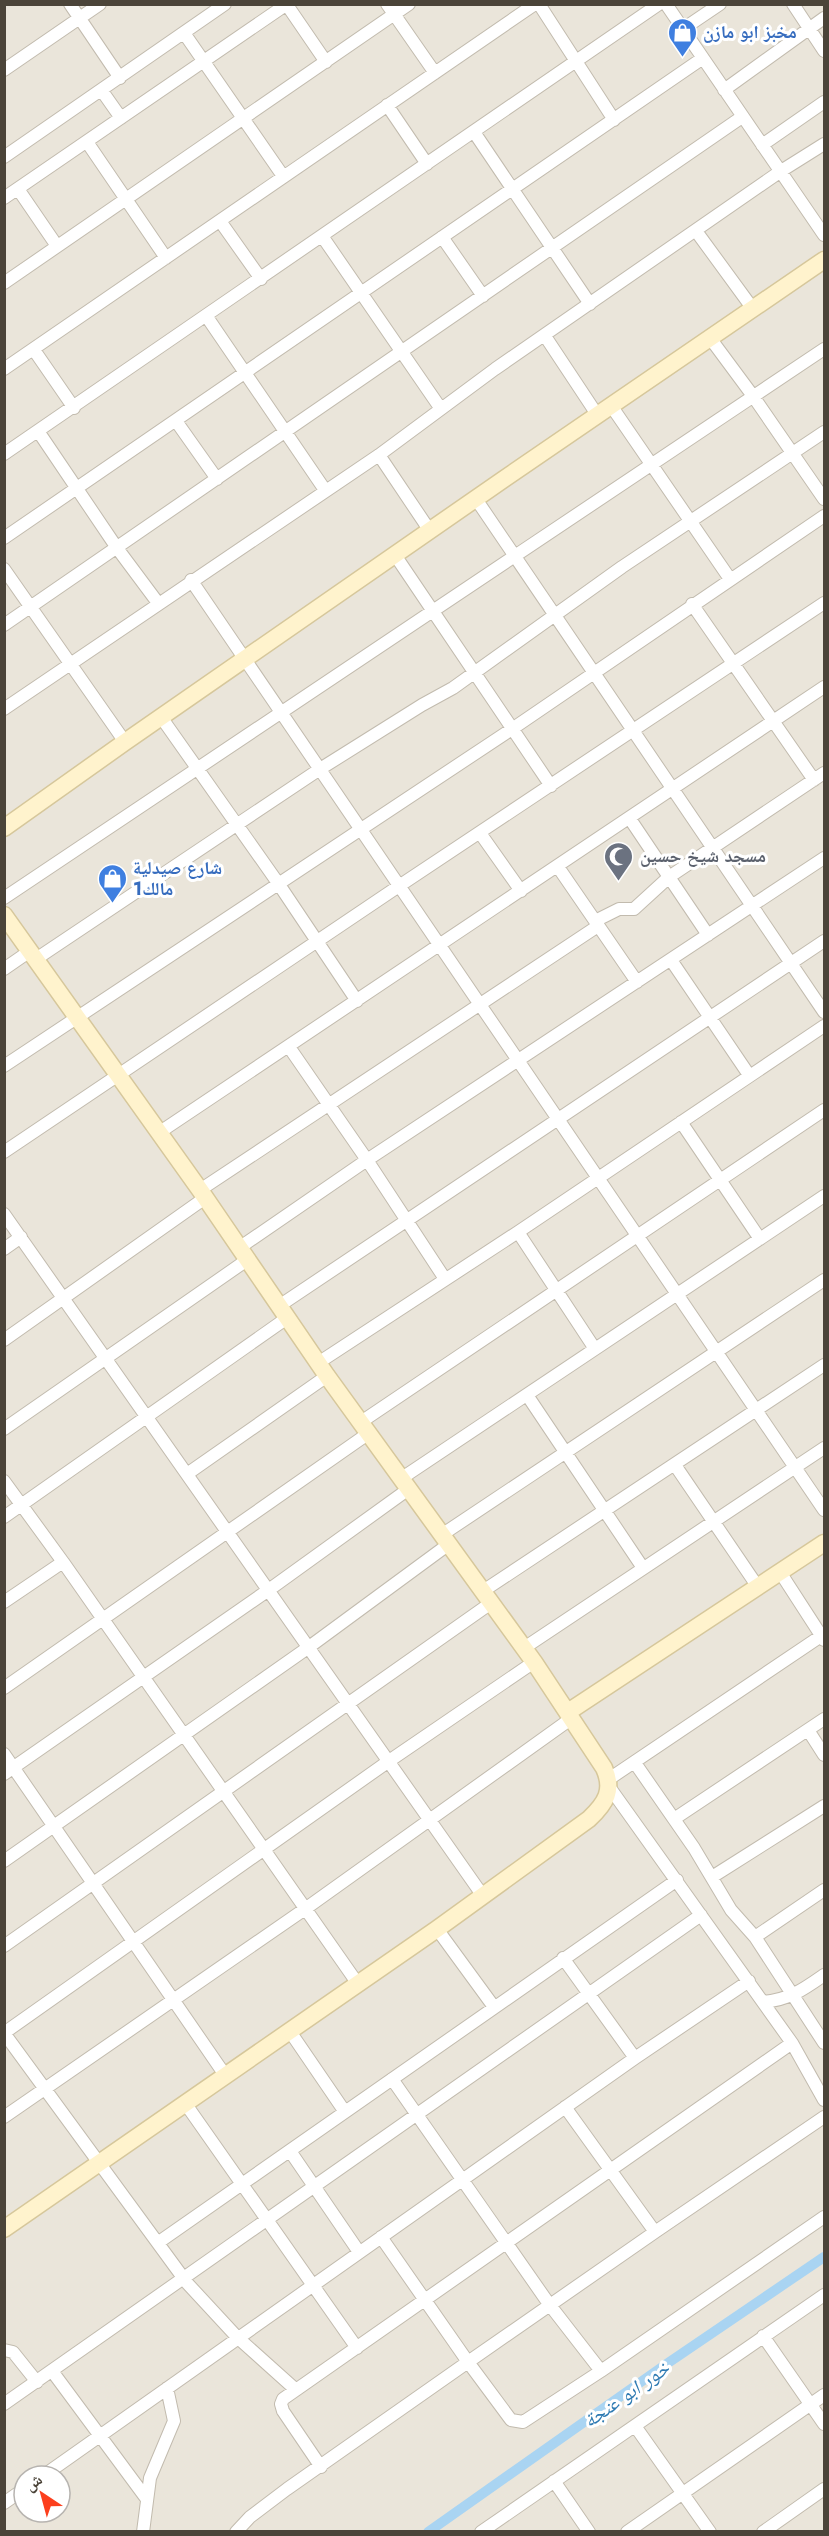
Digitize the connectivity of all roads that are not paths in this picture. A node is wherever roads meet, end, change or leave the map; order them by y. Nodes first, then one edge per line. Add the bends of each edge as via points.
1 (70, 4) edge
2 (100, 4) edge
3 (225, 4) edge
4 (409, 4) edge
5 (537, 4) edge
6 (659, 4) edge
7 (666, 4) edge
8 (720, 4) edge
9 (793, 4) edge
10 (287, 5) edge
11 (391, 10) edge
12 (825, 18) edge
13 (80, 19) junction
14 (682, 29) junction
15 (809, 29) junction
16 (184, 33) junction
17 (825, 51) edge
18 (703, 58) junction
19 (203, 61) junction
20 (326, 62) junction
21 (577, 63) junction
22 (4, 70) edge
23 (435, 73) junction
24 (120, 78) junction
25 (724, 90) junction
26 (102, 91) junction
27 (825, 102) edge
28 (387, 105) junction
29 (742, 117) junction
30 (121, 118) junction
31 (244, 119) junction
32 (614, 120) junction
33 (474, 132) junction
34 (87, 142) junction
35 (825, 144) edge
36 (762, 145) junction
37 (4, 157) edge
38 (427, 164) junction
39 (781, 171) junction
40 (283, 176) junction
41 (18, 189) junction
42 (512, 189) junction
43 (4, 198) edge
44 (126, 199) junction
45 (220, 221) junction
46 (696, 231) junction
47 (825, 234) edge
48 (322, 236) junction
49 (442, 237) junction
50 (57, 246) junction
51 (552, 248) junction
52 (166, 258) junction
53 (825, 260) edge
54 (261, 279) junction
55 (4, 283) edge
56 (362, 293) junction
57 (483, 296) junction
58 (590, 304) junction
59 (753, 309) junction
60 (207, 317) junction
61 (544, 336) junction
62 (710, 338) junction
63 (825, 349) edge
64 (34, 350) junction
65 (403, 351) junction
66 (4, 369) edge
67 (245, 373) junction
68 (753, 396) junction
69 (612, 407) junction
70 (74, 408) junction
71 (441, 409) junction
72 (598, 417) junction
73 (176, 421) junction
74 (38, 431) junction
75 (286, 431) junction
76 (825, 432) edge
77 (793, 453) junction
78 (4, 454) edge
79 (379, 455) junction
80 (653, 465) junction
81 (217, 479) junction
82 (76, 489) junction
83 (325, 490) junction
84 (476, 499) junction
85 (825, 499) edge
86 (825, 516) edge
87 (690, 522) junction
88 (430, 531) junction
89 (4, 538) edge
90 (117, 548) junction
91 (395, 555) junction
92 (514, 556) junction
93 (4, 568) edge
94 (730, 579) junction
95 (191, 580) junction
96 (158, 603) junction
97 (825, 603) edge
98 (692, 604) junction
99 (31, 607) junction
100 (434, 612) junction
101 (554, 615) junction
102 (4, 625) edge
103 (245, 659) junction
104 (71, 663) junction
105 (733, 663) junction
106 (594, 672) junction
107 (475, 673) junction
108 (825, 687) edge
109 (4, 709) edge
110 (281, 711) junction
111 (161, 717) junction
112 (773, 722) junction
113 (512, 729) junction
114 (633, 730) junction
115 (125, 742) junction
116 (197, 768) junction
117 (320, 769) junction
118 (819, 776) edge
119 (551, 786) junction
120 (674, 790) junction
121 (630, 819) junction
122 (237, 825) junction
123 (4, 828) edge
124 (361, 828) junction
125 (480, 832) junction
126 (714, 848) junction
127 (825, 858) edge
128 (558, 867) junction
129 (669, 877) junction
130 (278, 883) junction
131 (399, 886) junction
132 (521, 891) junction
133 (4, 898) edge
134 (753, 905) junction
135 (4, 915) edge
136 (596, 923) junction
137 (708, 935) junction
138 (317, 941) junction
139 (825, 941) edge
140 (439, 945) junction
141 (33, 955) junction
142 (671, 960) junction
143 (792, 963) junction
144 (4, 969) edge
145 (637, 982) junction
146 (357, 1001) junction
147 (479, 1003) junction
148 (825, 1012) edge
149 (77, 1017) junction
150 (710, 1017) junction
151 (825, 1026) edge
152 (289, 1047) junction
153 (520, 1061) junction
154 (4, 1066) edge
155 (118, 1074) junction
156 (749, 1075) junction
157 (328, 1105) junction
158 (825, 1110) edge
159 (559, 1119) junction
160 (681, 1122) junction
161 (160, 1132) junction
162 (4, 1152) edge
163 (367, 1160) junction
164 (599, 1178) junction
165 (720, 1180) junction
166 (202, 1194) junction
167 (825, 1196) edge
168 (4, 1214) edge
169 (407, 1220) junction
170 (518, 1232) junction
171 (638, 1234) junction
172 (21, 1237) junction
173 (760, 1239) junction
174 (4, 1249) edge
175 (243, 1254) junction
176 (445, 1279) junction
177 (825, 1280) edge
178 (557, 1290) junction
179 (677, 1293) junction
180 (64, 1298) junction
181 (283, 1312) junction
182 (4, 1340) edge
183 (595, 1349) junction
184 (717, 1352) junction
185 (106, 1358) junction
186 (825, 1365) edge
187 (323, 1369) junction
188 (527, 1395) junction
189 (756, 1410) junction
190 (147, 1417) junction
191 (365, 1427) junction
192 (4, 1429) edge
193 (825, 1448) edge
194 (565, 1453) junction
195 (675, 1464) junction
196 (795, 1468) junction
197 (188, 1474) junction
198 (4, 1481) edge
199 (406, 1483) junction
200 (22, 1505) junction
201 (825, 1510) edge
202 (604, 1511) junction
203 (4, 1517) edge
204 (715, 1521) junction
205 (228, 1531) junction
206 (446, 1539) junction
207 (825, 1543) edge
208 (63, 1562) junction
209 (644, 1568) junction
210 (780, 1572) junction
211 (758, 1587) junction
212 (270, 1589) junction
213 (487, 1597) junction
214 (4, 1602) edge
215 (102, 1618) junction
216 (824, 1637) edge
217 (309, 1647) junction
218 (524, 1648) junction
219 (534, 1662) junction
220 (144, 1677) junction
221 (4, 1688) edge
222 (348, 1703) junction
223 (570, 1715) junction
224 (825, 1719) edge
225 (808, 1730) junction
226 (184, 1735) junction
227 (4, 1755) edge
228 (825, 1755) edge
229 (389, 1761) junction
230 (635, 1763) junction
231 (9, 1771) edge
232 (610, 1784) junction
233 (224, 1793) junction
234 (825, 1806) edge
235 (430, 1819) junction
236 (674, 1819) junction
237 (55, 1826) junction
238 (264, 1850) junction
239 (4, 1861) edge
240 (712, 1877) junction
241 (677, 1880) junction
242 (95, 1884) junction
243 (825, 1890) edge
244 (483, 1896) junction
245 (305, 1909) junction
246 (701, 1915) junction
247 (437, 1929) junction
248 (755, 1937) junction
249 (135, 1942) junction
250 (4, 1946) edge
251 (563, 1958) junction
252 (825, 1975) edge
253 (749, 1981) junction
254 (358, 1983) junction
255 (590, 1995) junction
256 (792, 1996) junction
257 (174, 1999) junction
258 (763, 2002) junction
259 (494, 2007) junction
260 (289, 2030) junction
261 (5, 2033) edge
262 (792, 2043) junction
263 (825, 2043) edge
264 (634, 2058) junction
265 (225, 2075) junction
266 (392, 2079) junction
267 (46, 2088) junction
268 (825, 2100) edge
269 (185, 2103) junction
270 (565, 2107) junction
271 (345, 2112) junction
272 (417, 2116) junction
273 (4, 2117) edge
274 (825, 2117) edge
275 (290, 2151) junction
276 (99, 2163) junction
277 (611, 2170) junction
278 (462, 2180) junction
279 (242, 2185) junction
280 (315, 2187) junction
281 (825, 2217) edge
282 (267, 2220) junction
283 (4, 2229) edge
284 (655, 2232) junction
285 (381, 2237) junction
286 (159, 2242) junction
287 (507, 2244) junction
288 (359, 2252) junction
289 (184, 2279) junction
290 (313, 2283) junction
291 (825, 2295) edge
292 (426, 2300) junction
293 (549, 2304) junction
294 (763, 2336) junction
295 (237, 2337) junction
296 (357, 2348) junction
297 (4, 2350) edge
298 (468, 2362) junction
299 (52, 2371) junction
300 (601, 2371) junction
301 (37, 2382) junction
302 (167, 2388) junction
303 (295, 2389) junction
304 (825, 2395) edge
305 (4, 2404) edge
306 (811, 2404) junction
307 (825, 2424) edge
308 (634, 2426) junction
309 (99, 2436) junction
310 (60, 2464) edge
311 (321, 2467) junction
312 (554, 2481) junction
313 (825, 2489) edge
314 (682, 2494) junction
315 (146, 2498) junction
316 (143, 2532) edge
317 (236, 2532) edge
318 (481, 2532) edge
319 (589, 2532) edge
320 (627, 2532) edge
321 (710, 2532) edge
322 (763, 2532) edge

1 - 13 street
2 - 13 street
3 - 16 street
4 - 11 street
5 - 21 street
5 - 23 street
6 - 21 street
7 - 14 street
8 - 14 street
9 - 15 street
10 - 19 street
10 - 20 street
11 - 20 street
11 - 23 street
12 - 15 street
13 - 22 street
13 - 24 street
14 - 18 street
15 - 17 street
15 - 25 street
16 - 19 street
16 - 24 street
18 - 25 street
18 - 32 street
19 - 30 street
19 - 31 street
20 - 31 street
21 - 32 street
21 - 33 street
23 - 28 street
24 - 26 street
25 - 29 street
26 - 30 street
26 - 37 street
27 - 36 street
28 - 38 street
28 - 40 street
29 - 36 street
29 - 51 street
30 - 34 street
31 - 40 street
31 - 44 street
32 - 42 street
33 - 38 street
33 - 42 street
34 - 41 street
34 - 44 street
35 - 39 street
36 - 39 street
38 - 48 street
39 - 46 street
39 - 47 street
40 - 45 street
41 - 43 street
41 - 50 street
42 - 49 street
42 - 51 street
44 - 50 street
44 - 52 street
45 - 52 street
45 - 54 street
46 - 58 street
46 - 59 street
48 - 54 street
48 - 56 street
49 - 56 street
49 - 57 street
50 - 55 street
51 - 57 street
51 - 58 street
52 - 64 street
53 - 59 main road
54 - 60 street
56 - 65 street
56 - 67 street
57 - 65 street
58 - 61 street
59 - 62 main road
60 - 67 street
60 - 70 street
61 - 71 street
61 - 72 street
62 - 68 street
62 - 69 main road
63 - 68 street
64 - 66 street
64 - 70 street
65 - 71 street
65 - 75 street
67 - 73 street
67 - 75 street
68 - 77 street
68 - 80 street
69 - 72 main road
69 - 80 street
70 - 74 street
71 - 79 street
72 - 84 main road
73 - 81 street
73 - 82 street
74 - 78 street
74 - 82 street
75 - 81 street
75 - 83 street
76 - 77 street
77 - 85 street
77 - 87 street
79 - 83 street
79 - 88 street
80 - 87 street
80 - 92 street
81 - 90 street
82 - 89 street
82 - 90 street
83 - 95 street
84 - 88 main road
84 - 92 street
86 - 94 street
87 - 94 street
87 - 101 street
88 - 91 main road
90 - 96 street
90 - 99 street
91 - 100 street
91 - 103 main road
92 - 100 street
92 - 101 street
93 - 99 street
94 - 98 street
95 - 96 street
95 - 103 street
96 - 104 street
97 - 105 street
98 - 105 street
98 - 106 street
99 - 102 street
99 - 104 street
100 - 107 street
100 - 110 street
101 - 106 street
101 - 107 street
103 - 110 street
103 - 111 main road
104 - 109 street
104 - 115 street
105 - 112 street
105 - 114 street
106 - 113 street
106 - 114 street
107 - 113 street
107 - 117 street
108 - 112 street
110 - 116 street
110 - 117 street
111 - 115 main road
111 - 116 street
112 - 118 street
112 - 120 street
113 - 119 street
113 - 124 street
114 - 119 street
114 - 120 street
115 - 123 main road
116 - 122 street
116 - 133 street
117 - 122 street
117 - 124 street
118 - 126 street
119 - 125 street
120 - 121 street
120 - 126 street
121 - 128 street
121 - 129 street
122 - 130 street
122 - 141 street
124 - 130 street
124 - 131 street
125 - 131 street
125 - 132 street
126 - 129 street
126 - 134 street
127 - 134 street
128 - 132 street
128 - 136 street
129 - 136 street via 637,907 619,909
129 - 137 street
130 - 138 street
130 - 149 street
131 - 138 street
131 - 140 street
132 - 140 street
134 - 137 street
134 - 143 street
135 - 141 main road
136 - 145 street
136 - 147 street
137 - 142 street
138 - 146 street
138 - 155 street
139 - 143 street
140 - 146 street
140 - 147 street
141 - 144 street
141 - 149 main road
142 - 145 street
142 - 150 street
143 - 148 street
143 - 150 street
145 - 153 street
146 - 152 street
147 - 153 street
147 - 157 street
149 - 154 street
149 - 155 main road
150 - 156 street
150 - 159 street
151 - 156 street
152 - 157 street
152 - 161 street
153 - 159 street
153 - 163 street
155 - 161 main road
155 - 162 street
156 - 160 street
157 - 163 street
157 - 166 street
158 - 165 street
159 - 164 street
159 - 169 street
160 - 164 street
160 - 165 street
161 - 166 main road
163 - 169 street
163 - 175 street
164 - 170 street
164 - 171 street
165 - 171 street
165 - 173 street
166 - 175 main road
166 - 180 street
167 - 173 street
168 - 172 street
169 - 176 street
169 - 181 street
170 - 176 street
170 - 178 street
171 - 178 street
171 - 179 street
172 - 174 street
172 - 180 street
173 - 179 street
175 - 181 main road
175 - 185 street
176 - 187 street
177 - 184 street
178 - 183 street
178 - 191 street
179 - 183 street
179 - 184 street
180 - 182 street
180 - 185 street
181 - 187 main road
181 - 190 street
183 - 188 street
184 - 189 street
184 - 194 street
185 - 190 street
185 - 192 street
186 - 189 street
187 - 191 main road
187 - 197 street
188 - 194 street
188 - 199 street
189 - 195 street
189 - 196 street
190 - 197 street
190 - 200 street
191 - 199 main road
191 - 205 street
193 - 196 street
194 - 202 street
194 - 206 street
195 - 202 street
195 - 204 street
196 - 201 street
196 - 204 street
197 - 205 street
198 - 200 street
199 - 206 main road
199 - 212 street
200 - 203 street
200 - 208 street
202 - 209 street
202 - 213 street
204 - 209 street
204 - 211 street
205 - 212 street
205 - 215 street
206 - 213 main road
206 - 217 street
207 - 210 main road
208 - 214 street
208 - 215 street
209 - 218 street
210 - 211 main road
210 - 216 street
211 - 223 main road
212 - 217 street
212 - 220 street
213 - 218 main road
213 - 222 street
215 - 220 street
215 - 221 street
216 - 230 street
217 - 222 street
217 - 226 street
218 - 219 main road
219 - 223 main road
219 - 229 street
220 - 226 street
220 - 231 street
222 - 229 street
222 - 233 street
223 - 232 main road
223 - 235 street
224 - 225 street
225 - 228 street
225 - 236 street
226 - 233 street
226 - 237 street
227 - 231 street
229 - 235 street
229 - 238 street
230 - 232 street
230 - 236 street
231 - 237 street
232 - 241 street
232 - 244 main road via 606,1800 589,1819
233 - 238 street
233 - 242 street
234 - 240 street
235 - 244 street
235 - 245 street
236 - 240 street
237 - 239 street
237 - 242 street
238 - 245 street
238 - 249 street
240 - 248 street via 730,1910
241 - 246 street
241 - 251 street
242 - 249 street
242 - 250 street
243 - 248 street
244 - 247 main road
245 - 254 street
245 - 257 street
246 - 253 street
246 - 255 street
247 - 254 main road
247 - 259 street
248 - 256 street
249 - 257 street
249 - 261 street
251 - 255 street
251 - 259 street
252 - 256 street
253 - 258 street
253 - 264 street
254 - 260 main road
255 - 264 street
255 - 272 street
256 - 258 street
256 - 263 street
257 - 265 street
257 - 267 street
258 - 262 street
259 - 266 street
260 - 265 main road
260 - 271 street
261 - 267 street
262 - 268 street
262 - 277 street
264 - 270 street
265 - 269 main road
266 - 271 street
266 - 272 street
267 - 273 street
267 - 276 street
269 - 276 main road
269 - 279 street
270 - 277 street
270 - 278 street
271 - 275 street
272 - 278 street
272 - 280 street
274 - 284 street
275 - 279 street
275 - 280 street
276 - 283 main road
276 - 286 street
277 - 284 street
277 - 287 street
278 - 285 street
278 - 287 street
279 - 282 street
279 - 286 street
280 - 282 street
280 - 288 street
281 - 300 street
282 - 289 street
282 - 290 street
284 - 293 street
285 - 288 street
285 - 292 street
286 - 289 street
287 - 292 street
287 - 293 street
288 - 290 street
289 - 295 street
289 - 299 street
290 - 295 street
290 - 296 street
291 - 294 street
292 - 296 street
292 - 298 street
293 - 298 street
293 - 300 street
294 - 306 street
294 - 308 street
295 - 302 street
295 - 303 street
296 - 303 street
297 - 301 street via 14,2352
298 - 300 street via 517,2423
298 - 311 street
299 - 301 street
299 - 309 street
301 - 305 street
302 - 309 street
302 - 315 street via 174,2421 152,2469
303 - 311 street via 283,2399 283,2411
304 - 306 street
306 - 307 street
306 - 314 street
308 - 312 street
308 - 314 street
309 - 310 street
309 - 315 street
311 - 317 street via 250,2517
312 - 318 street
312 - 319 street
313 - 322 street
314 - 320 street
314 - 321 street
315 - 316 street

